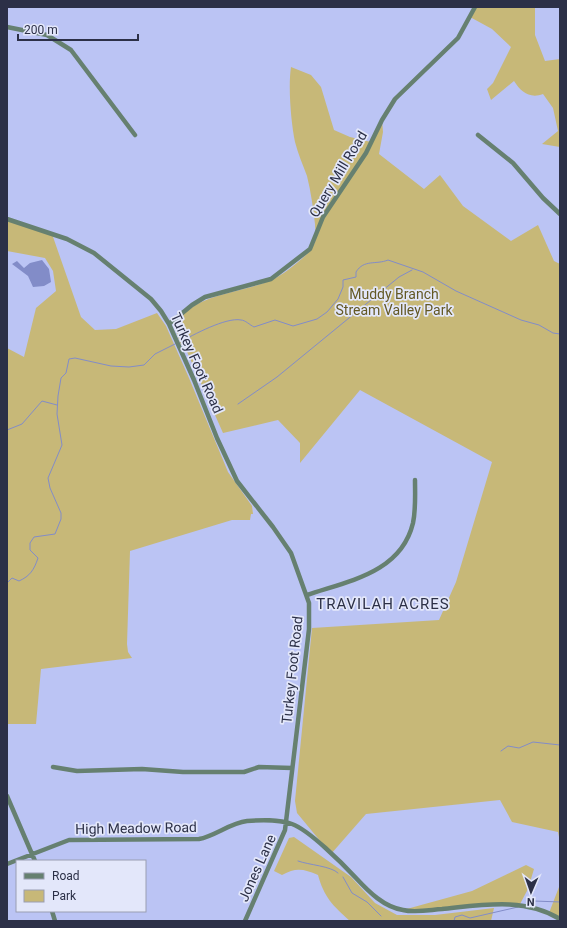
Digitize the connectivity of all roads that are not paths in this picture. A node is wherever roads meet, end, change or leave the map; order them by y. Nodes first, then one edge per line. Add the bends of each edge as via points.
1 (475, 7) edge
2 (7, 27) edge
3 (135, 135) dead end
4 (478, 135) dead end
5 (560, 214) edge
6 (7, 220) edge
7 (169, 324) junction
8 (415, 480) dead end
9 (307, 594) junction
10 (53, 767) dead end
11 (292, 768) junction
12 (7, 796) edge
13 (286, 822) junction
14 (32, 853) junction
15 (16, 860) edge
16 (35, 860) edge
17 (560, 919) edge
18 (245, 921) edge

1 - 7 street, Query Mill Road via 458,38 395,99 366,153 322,217 310,249 271,279 205,297
2 - 3 street via 47,35 71,50
4 - 5 street via 513,163
6 - 7 street, Turkey Foot Road via 67,239 94,253 151,299
7 - 9 street, Turkey Foot Road via 237,481 286,545
8 - 9 street via 411,529 406,542 393,558 364,576
9 - 11 street, Turkey Foot Road via 309,629
10 - 11 street via 77,771 142,769 183,772 244,772 258,767
11 - 13 street, Turkey Foot Road
12 - 14 street
13 - 14 street, High Meadow Road via 245,821 199,839 69,840
13 - 17 street via 297,826 339,860 373,895 388,905 403,910 419,911 509,904 530,906
13 - 18 street, Jones Lane via 285,830
14 - 15 street, High Meadow Road
14 - 16 street

